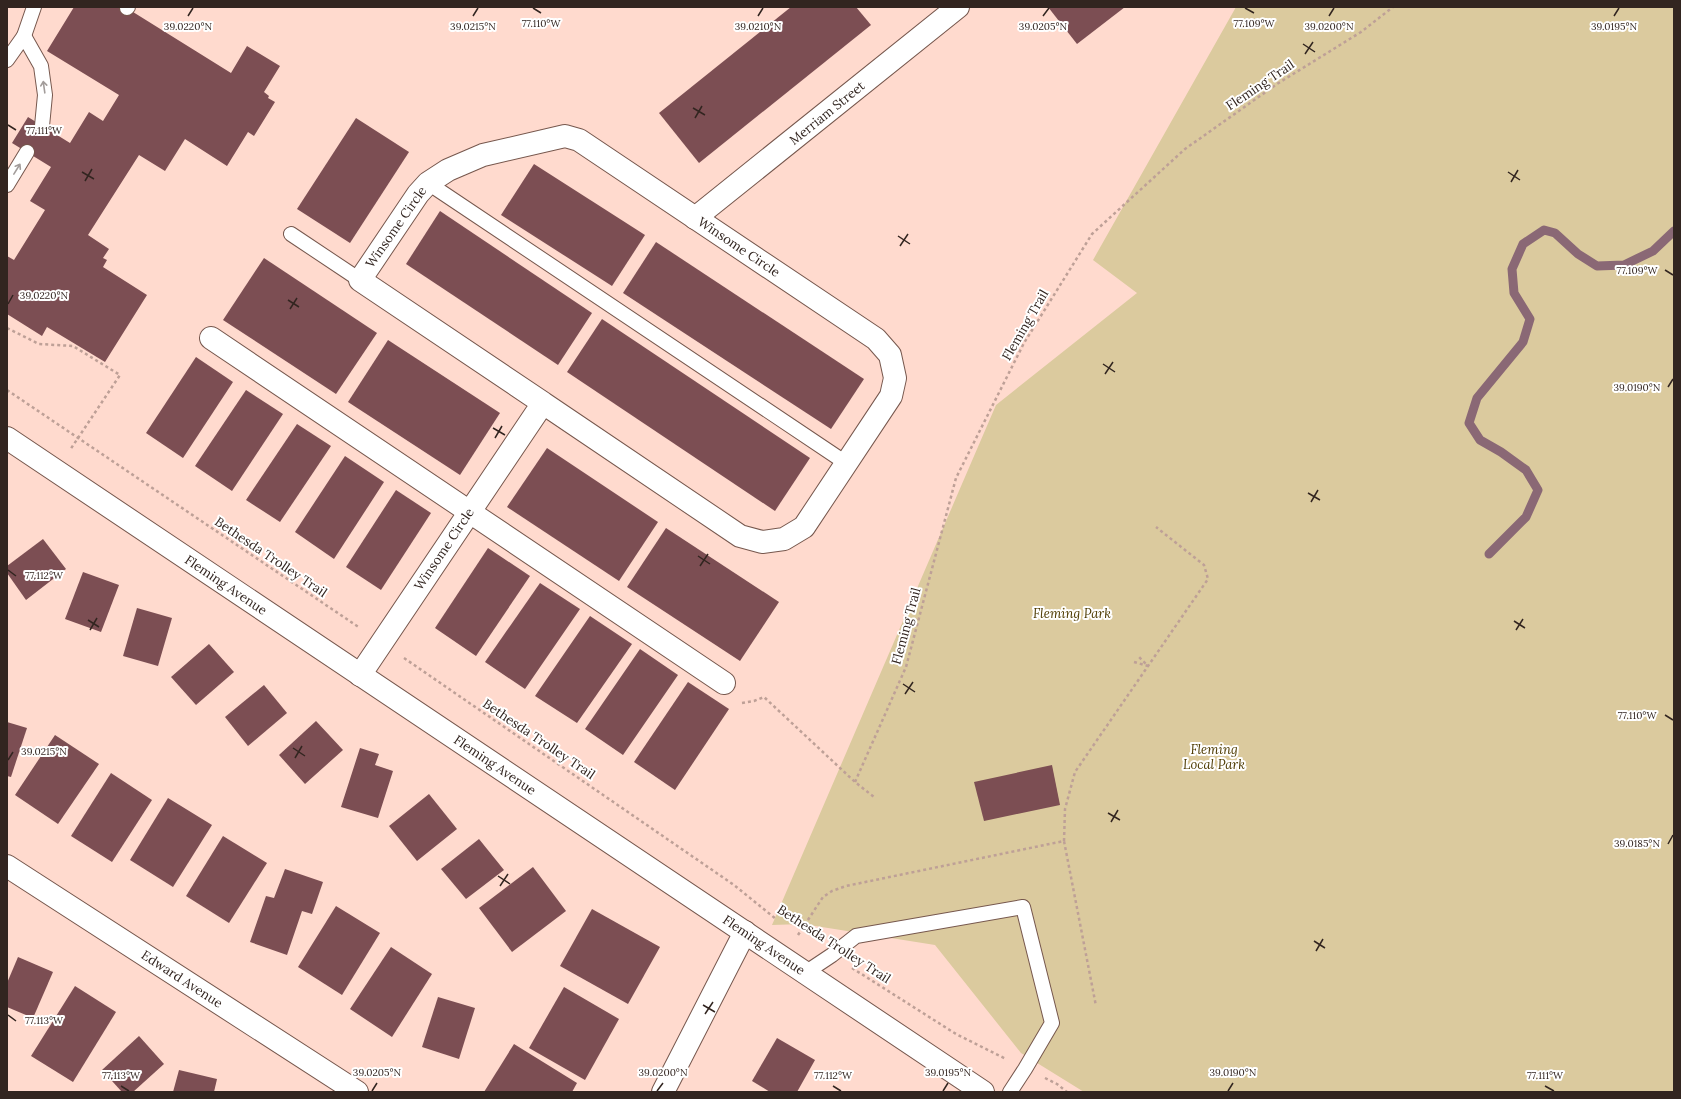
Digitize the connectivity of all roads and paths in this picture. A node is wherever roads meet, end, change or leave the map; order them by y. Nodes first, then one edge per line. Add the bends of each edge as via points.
1 (34, 7) edge
2 (1393, 7) edge
3 (952, 9) edge
4 (24, 36) junction
5 (7, 60) edge
6 (42, 126) dead end
7 (27, 152) dead end
8 (428, 183) junction
9 (7, 185) edge
10 (696, 218) junction
11 (291, 234) dead end
12 (360, 280) junction
13 (7, 328) edge
14 (211, 338) dead end
15 (7, 390) edge
16 (543, 403) junction
17 (7, 438) edge
18 (78, 439) junction
19 (67, 455) dead end
20 (846, 463) junction
21 (469, 512) junction
22 (1156, 528) dead end
23 (382, 643) junction
24 (1138, 656) dead end
25 (1134, 662) dead end
26 (1148, 666) junction
27 (360, 676) junction
28 (724, 683) joint
29 (855, 782) junction
30 (874, 797) dead end
31 (1064, 841) dead end
32 (7, 866) edge
33 (781, 924) dead end
34 (793, 931) dead end
35 (745, 932) junction
36 (832, 955) junction
37 (805, 973) junction
38 (1026, 1069) junction
39 (357, 1092) edge
40 (662, 1092) edge
41 (983, 1092) edge
42 (1010, 1092) edge
43 (1067, 1092) edge

1 - 4 lane
2 - 29 path, Fleming Trail via 1361,32 1277,84 1185,149 1092,234 1024,343 956,478 906,667
3 - 10 street, Merriam Street
4 - 5 lane
6 -> 4 lane via 45,95 41,66
9 -> 7 lane
8 - 10 street, Winsome Circle via 448,170 483,155 565,136 579,140
8 - 12 street, Winsome Circle
8 - 20 lane
10 - 20 street, Winsome Circle via 867,332 890,355 895,378 891,396
11 - 12 lane
12 - 16 street, Winsome Circle
13 - 18 path via 39,344 73,346 120,375
14 - 21 street
15 - 18 path, Bethesda Trolley Trail
16 - 20 street, Winsome Circle via 740,536 762,542 784,539 804,527
16 - 21 street, Winsome Circle
17 - 27 street, Fleming Avenue
18 - 19 path
18 - 23 path, Bethesda Trolley Trail
21 - 23 street, Winsome Circle
21 - 28 street
22 - 26 path via 1204,565 1208,579
23 - 27 street, Winsome Circle
23 - 33 path, Bethesda Trolley Trail via 734,885
24 - 26 path
25 - 26 path
26 - 31 path via 1075,772 1065,809
27 - 35 street, Fleming Avenue
28 - 29 path via 724,695 739,703 764,697
29 - 30 path
32 - 39 street, Edward Avenue
34 - 36 path, Bethesda Trolley Trail
35 - 37 street, Fleming Avenue
35 - 40 street
36 - 37 lane
36 - 38 path, Bethesda Trolley Trail via 956,1034
36 - 38 lane via 856,936 1023,907 1052,1023
37 - 41 street, Fleming Avenue
38 - 42 lane
38 - 43 path, Bethesda Trolley Trail via 1057,1084

